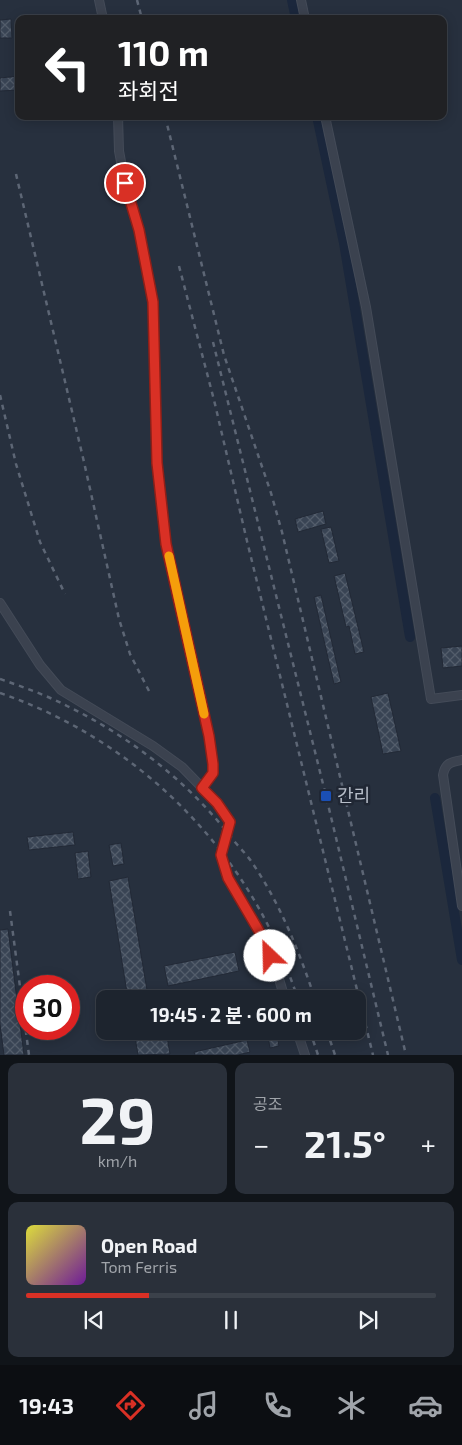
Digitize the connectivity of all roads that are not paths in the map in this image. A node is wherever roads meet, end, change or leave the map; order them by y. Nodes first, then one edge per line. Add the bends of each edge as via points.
1 (99, 0) edge
2 (301, 0) edge
3 (102, 15) edge
4 (304, 15) edge
5 (118, 120) edge
6 (326, 120) edge
7 (0, 603) edge
8 (462, 694) edge
9 (462, 760) edge
10 (202, 788) junction
11 (462, 906) edge
12 (282, 990) edge
13 (299, 1040) edge
14 (305, 1055) edge

1 - 3 street
2 - 4 street
5 - 10 street via 125,183 139,230 153,302 157,463 166,544 213,764 213,773
6 - 8 street via 366,307 431,699
7 - 10 street via 40,665 61,690 153,746 182,767
9 - 11 street via 446,765 442,775
10 - 12 street via 230,822 221,855 228,878 259,931
13 - 14 street

